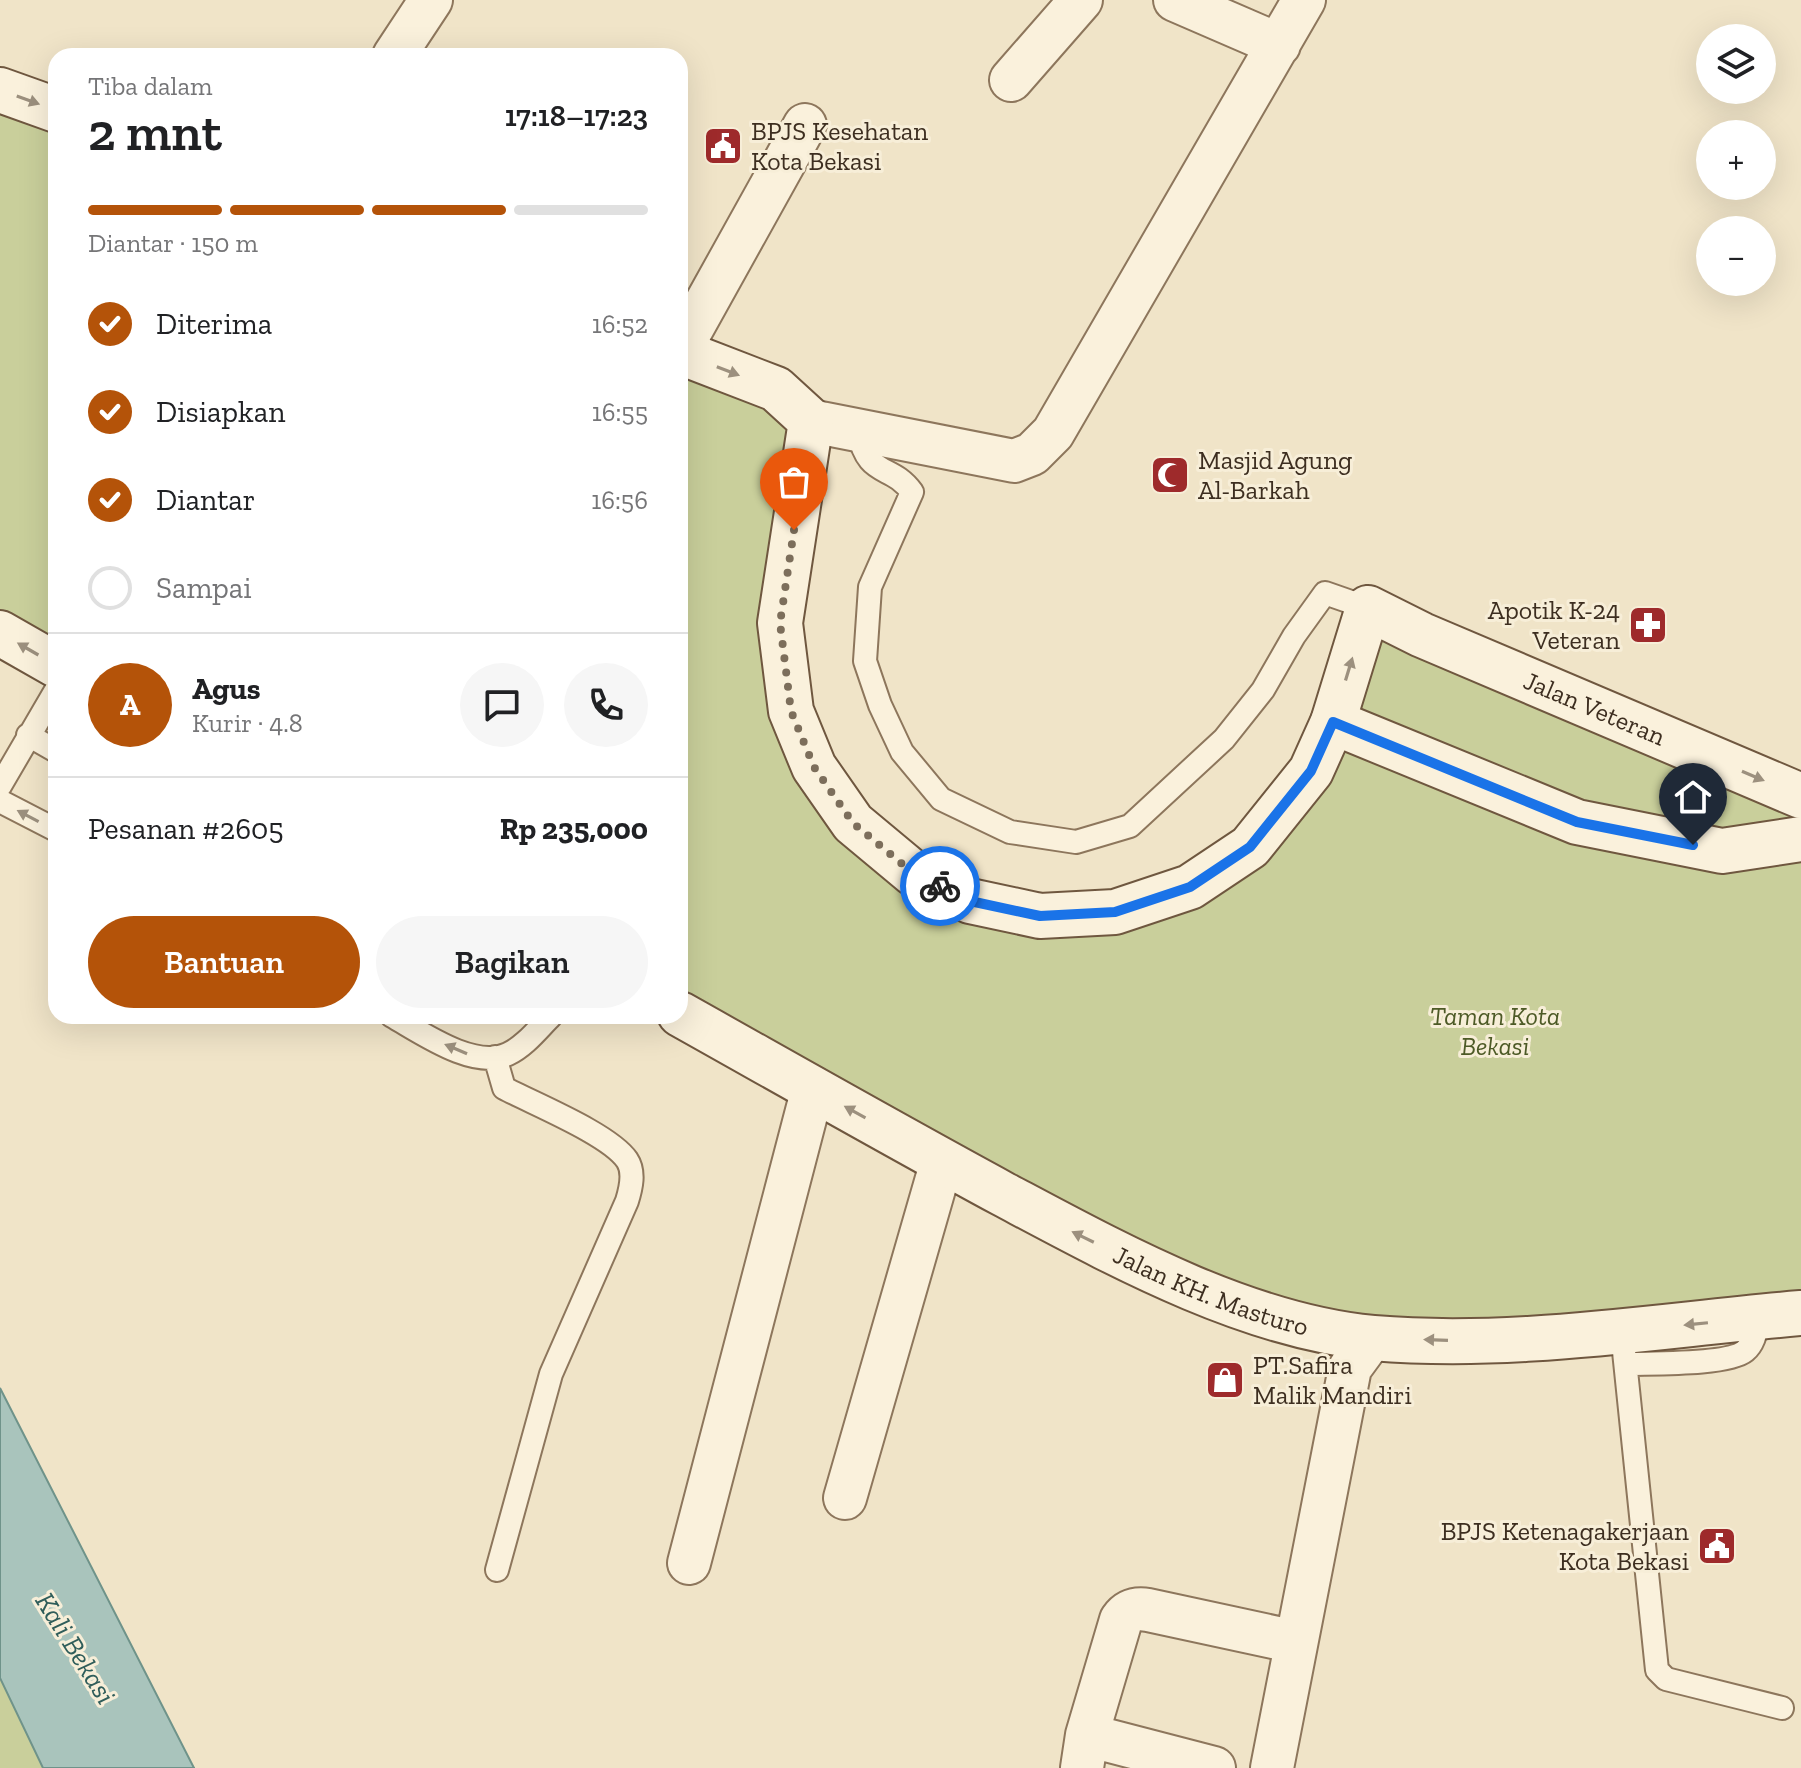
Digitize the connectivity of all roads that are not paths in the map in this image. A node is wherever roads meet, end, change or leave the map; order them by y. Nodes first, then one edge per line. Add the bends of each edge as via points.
1 (431, 0) edge
2 (1081, 0) edge
3 (1175, 0) edge
4 (1304, 0) edge
5 (1279, 45) junction
6 (399, 48) edge
7 (1011, 80) dead end
8 (0, 90) edge
9 (48, 107) edge
10 (805, 125) dead end
11 (688, 337) edge
12 (688, 354) edge
13 (811, 421) junction
14 (858, 430) junction
15 (1368, 608) junction
16 (0, 633) edge
17 (48, 660) edge
18 (48, 703) edge
19 (1333, 722) junction
20 (28, 735) junction
21 (48, 746) edge
22 (0, 786) edge
23 (1801, 796) edge
24 (0, 801) edge
25 (48, 826) edge
26 (1801, 839) edge
27 (688, 1018) edge
28 (407, 1024) edge
29 (539, 1024) edge
30 (495, 1057) junction
31 (813, 1088) junction
32 (942, 1161) junction
33 (1780, 1315) edge
34 (1372, 1338) junction
35 (1624, 1348) junction
36 (845, 1498) dead end
37 (689, 1563) dead end
38 (497, 1570) dead end
39 (1296, 1642) junction
40 (1782, 1708) dead end
41 (1084, 1752) edge
42 (1214, 1768) edge
43 (1272, 1768) edge

1 - 6 street
2 - 7 street
3 - 5 street
4 - 5 street
5 - 14 street via 1053,433 1032,454 1014,461
8 -> 9 street
10 - 11 street
12 -> 13 street via 776,389
13 - 14 street
13 - 19 street via 780,623 791,711 814,767 853,823 913,873 970,901 1040,916 1115,912 1190,887 1250,847 1311,771
14 - 15 lane via 861,449 873,465 912,492 870,587 865,661 880,705 902,752 941,799 1010,832 1076,842 1130,826 1224,739 1263,690 1325,593
19 -> 15 street
15 -> 23 street, Jalan Veteran
17 -> 16 street
18 - 20 lane
19 - 26 street via 1577,822 1722,851
20 - 21 lane
20 - 22 lane
25 -> 24 lane
27 - 31 street, Jalan KH. Masturo
30 -> 28 lane via 454,1049
29 - 30 lane via 520,1046
30 - 38 lane via 504,1088 610,1143 628,1161 632,1181 551,1374
32 -> 31 street, Jalan KH. Masturo
31 - 37 street
34 -> 32 street, Jalan KH. Masturo via 1284,1322 1206,1294
32 - 36 street
33 -> 35 street, Jalan KH. Masturo
35 -> 34 street, Jalan KH. Masturo via 1541,1338
34 - 39 street via 1350,1368
35 - 40 lane via 1657,1670 1666,1679
39 - 41 street via 1148,1610 1126,1613
39 - 43 street
41 - 42 street

